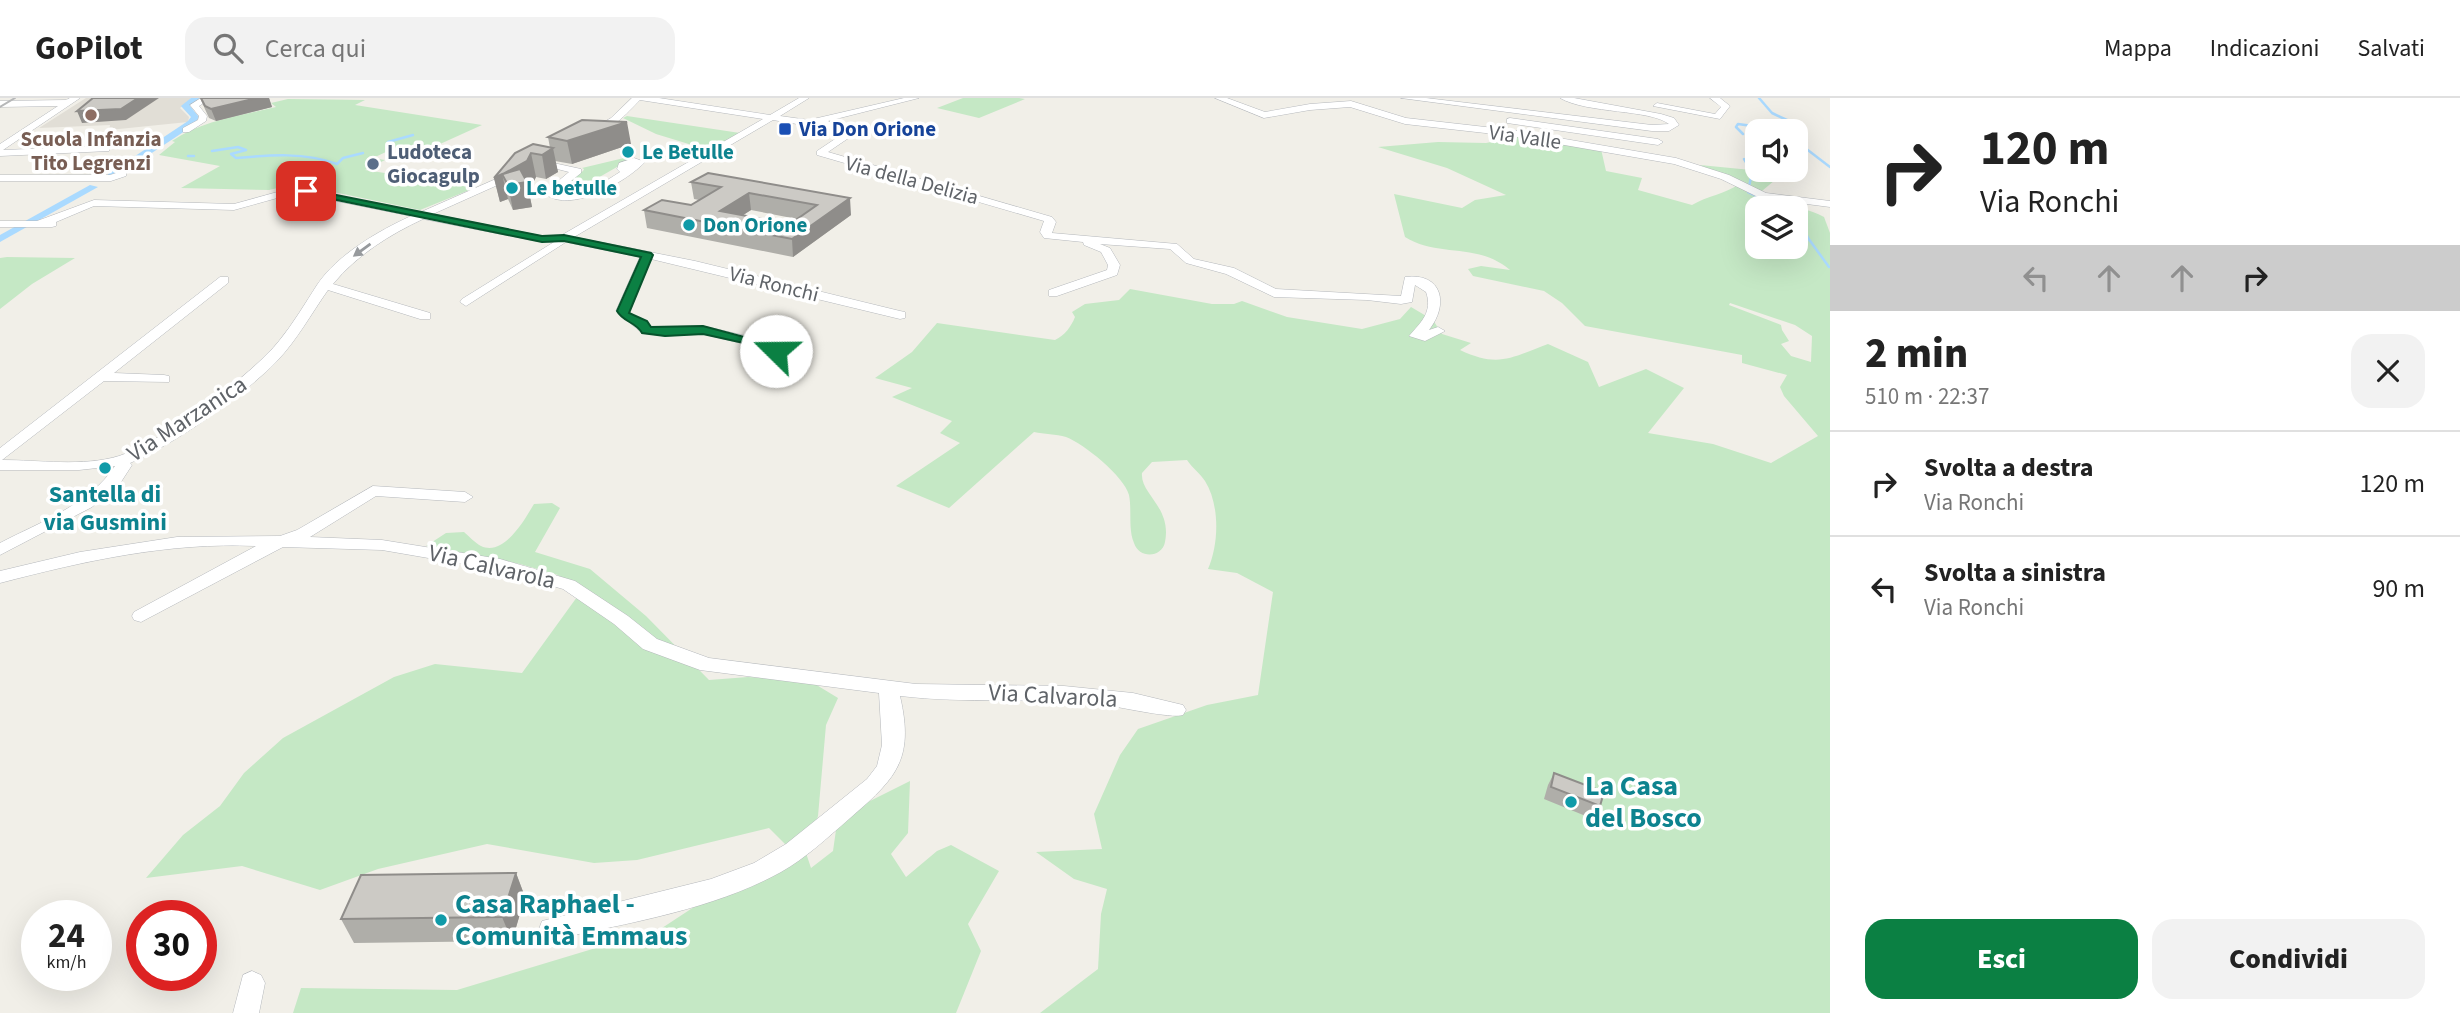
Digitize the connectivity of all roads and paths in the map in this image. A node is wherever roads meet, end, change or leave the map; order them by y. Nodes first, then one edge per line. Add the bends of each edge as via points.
1 (208, 98) edge
2 (640, 98) edge
3 (804, 98) edge
4 (915, 98) edge
5 (1219, 98) edge
6 (1356, 98) edge
7 (1405, 98) edge
8 (1482, 98) edge
9 (1564, 98) edge
10 (1714, 98) edge
11 (1491, 99) edge
12 (73, 100) edge
13 (1428, 100) junction
14 (0, 104) edge
15 (1310, 107) junction
16 (1525, 111) junction
17 (1618, 111) junction
18 (1712, 117) junction
19 (772, 118) junction
20 (820, 121) junction
21 (1714, 128) dead end
22 (186, 130) dead end
23 (587, 135) edge
24 (1658, 142) dead end
25 (0, 148) edge
26 (0, 153) edge
27 (551, 154) edge
28 (88, 162) dead end
29 (535, 162) junction
30 (626, 172) dead end
31 (122, 174) dead end
32 (0, 178) edge
33 (38, 178) junction
34 (72, 178) junction
35 (58, 187) dead end
36 (20, 188) dead end
37 (1830, 204) edge
38 (420, 214) junction
39 (0, 224) edge
40 (1048, 236) junction
41 (564, 238) junction
42 (542, 239) junction
43 (542, 252) junction
44 (647, 255) junction
45 (224, 280) dead end
46 (323, 285) junction
47 (1053, 293) dead end
48 (466, 302) dead end
49 (900, 315) dead end
50 (425, 316) dead end
51 (1437, 331) dead end
52 (776, 351) dead end
53 (99, 377) junction
54 (164, 379) dead end
55 (0, 456) edge
56 (120, 461) junction
57 (0, 465) edge
58 (465, 497) dead end
59 (282, 542) junction
60 (0, 550) edge
61 (0, 577) edge
62 (141, 616) dead end
63 (887, 687) junction
64 (1176, 710) dead end
65 (551, 929) dead end
66 (252, 983) dead end
67 (246, 1013) edge

1 - 22 street via 194,106 202,121
2 - 19 street
2 - 23 street
3 - 19 street
4 - 20 street
5 - 15 street, Via Valle via 1264,115
6 - 15 street
7 - 13 street
8 - 11 street
9 - 17 street
10 - 18 street via 1726,106 1718,117
11 - 16 street
12 - 14 street
12 - 25 street
13 - 16 street
13 - 24 street via 1434,107 1456,113
15 - 37 street, Via Valle via 1348,103 1405,121 1512,133 1676,161 1764,196
16 - 17 street via 1652,128 1674,125 1667,118
17 - 18 street via 1626,102 1635,102
18 - 21 street
19 - 20 street
19 - 41 street
20 - 40 street, Via della Delizia via 848,135 820,153 1048,219
26 - 28 street via 108,148
27 - 29 street, Via Marzanica
29 - 30 street via 577,171 549,193 555,198 578,197
29 - 38 street, Via Marzanica via 475,193
31 - 34 street
32 - 33 street
33 - 34 street
33 - 36 street
34 - 35 street
38 - 39 street via 306,191 234,207 118,205 90,208 58,223
38 - 42 street
38 -> 46 street, Via Marzanica via 352,257
40 - 47 street via 1103,247 1114,271
40 - 51 street via 1173,247 1191,261 1230,271 1274,293 1401,300 1408,299 1409,281 1414,280 1435,296 1433,318 1416,336
41 - 42 street
41 - 43 street
41 - 44 street, Via Ronchi
42 - 43 street via 549,247
43 - 48 street
44 - 49 street, Via Ronchi
44 - 52 street via 622,311 625,316 643,323 647,330 703,330 780,348
45 - 53 street
46 - 50 street
46 - 56 street, Via Marzanica via 267,363 181,426
53 - 54 street
53 - 55 street
56 - 57 street
56 - 60 street, Via Marzanica via 124,465 101,493
58 - 59 street, Via Calvarola via 373,491
59 - 61 street, Via Calvarola via 177,542 80,557
59 - 62 street, Via Calvarola
59 - 63 street, Via Calvarola via 382,545 500,565 569,585 650,644 707,665
63 - 64 street, Via Calvarola via 1064,693
63 - 65 street via 893,717 891,766 803,843 764,870 723,884
66 - 67 street

